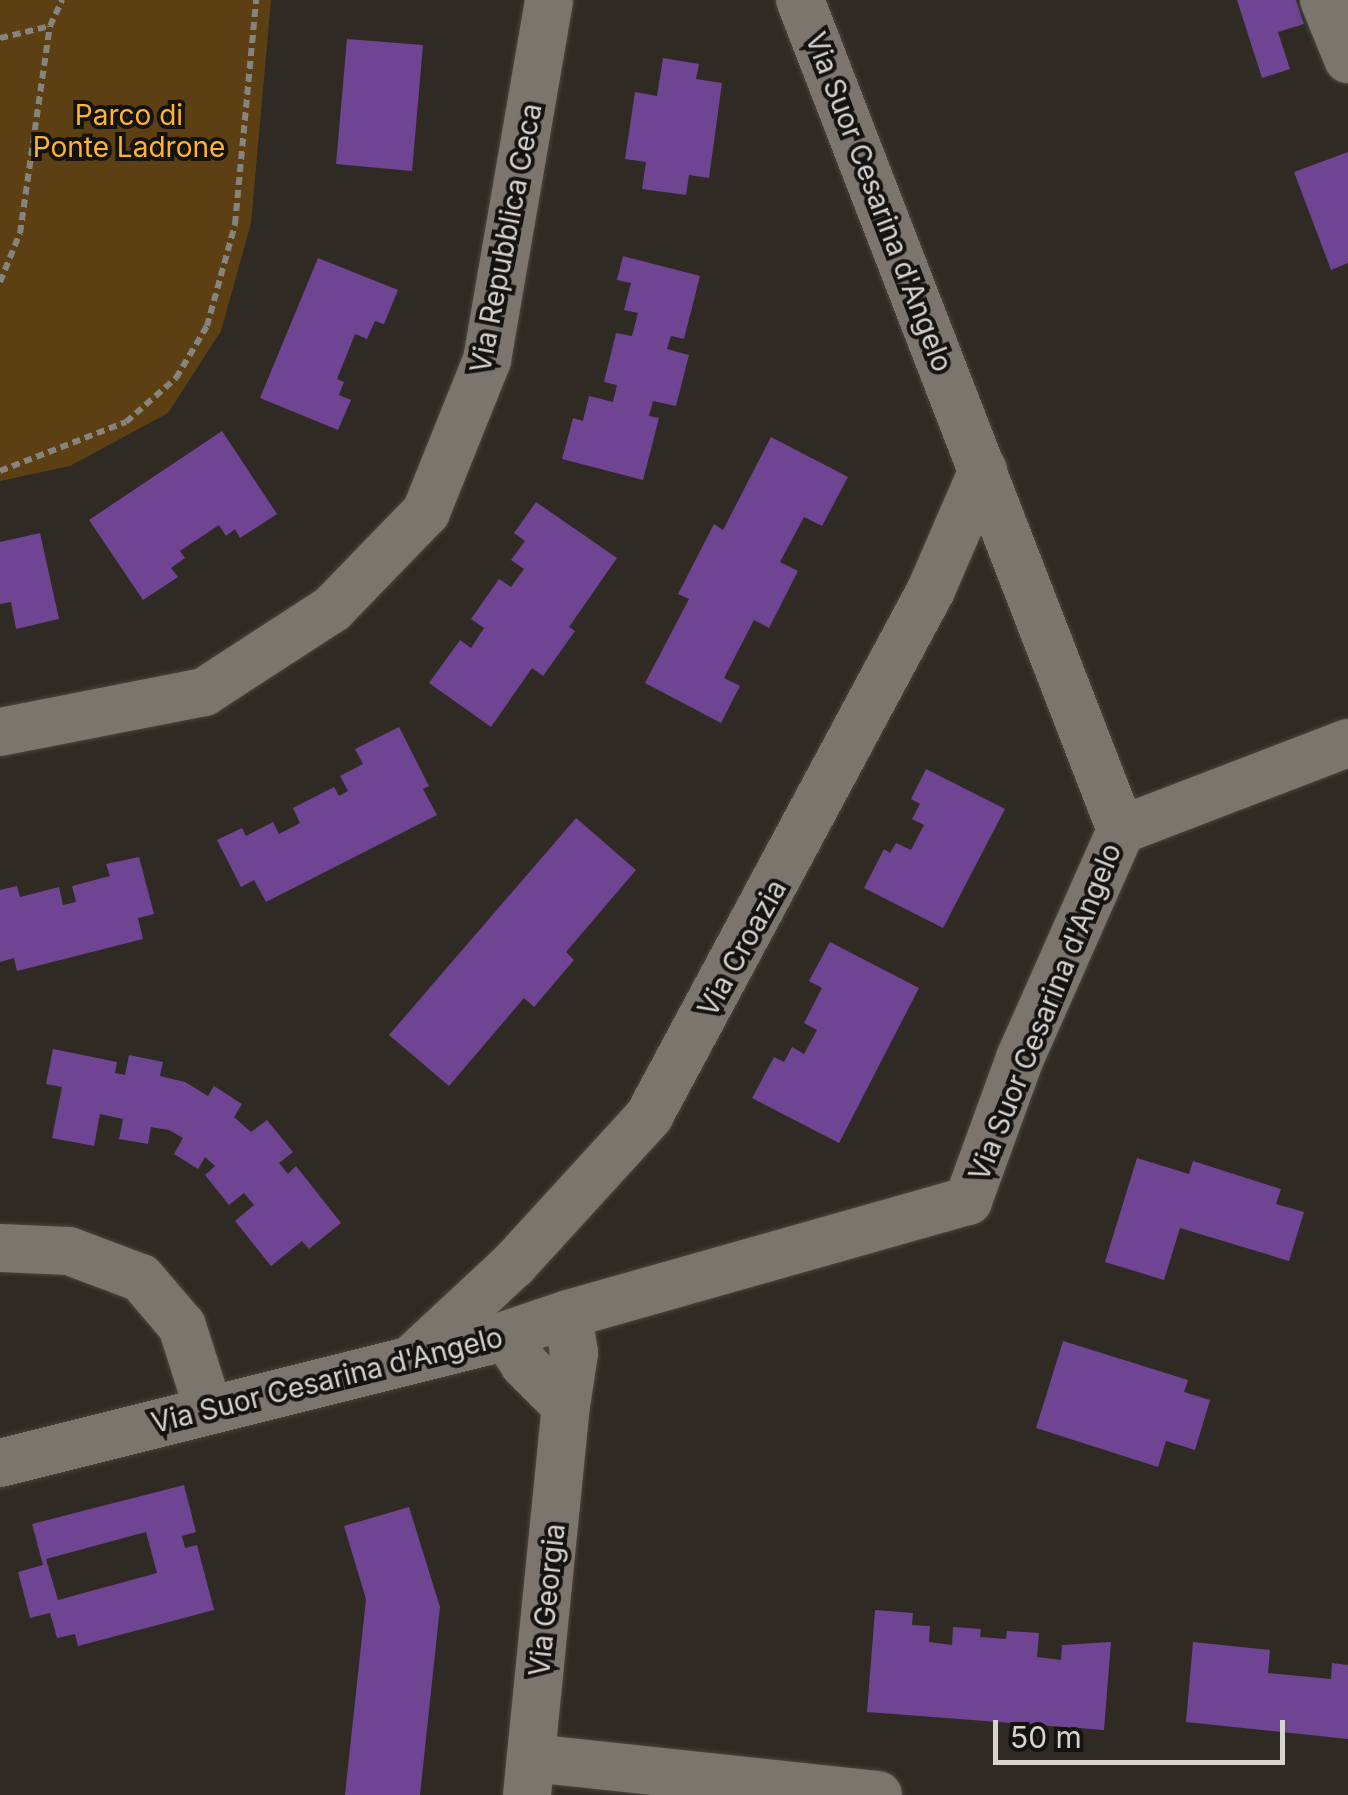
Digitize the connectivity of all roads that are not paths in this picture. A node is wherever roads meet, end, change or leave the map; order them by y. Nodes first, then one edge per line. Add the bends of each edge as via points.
1 (549, 0) edge
2 (800, 0) edge
3 (1324, 0) edge
4 (1348, 59) edge
5 (983, 470) junction
6 (0, 732) edge
7 (1348, 743) edge
8 (1121, 830) junction
9 (0, 1248) edge
10 (568, 1314) junction
11 (506, 1336) junction
12 (409, 1362) junction
13 (566, 1406) junction
14 (208, 1408) junction
15 (0, 1462) edge
16 (529, 1776) edge
17 (878, 1795) edge

1 - 6 street, Via Repubblica Ceca via 487,360 426,512 332,609 204,692
2 - 5 street, Via Suor Cesarina d'Angelo
3 - 4 street
5 - 8 street, Via Suor Cesarina d'Angelo
5 - 12 street, Via Croazia via 922,607 649,1116 514,1264
7 - 8 street
8 - 10 street, Via Suor Cesarina d'Angelo via 1020,1058 968,1201
9 - 14 street via 69,1251 142,1278 182,1326
10 - 11 street, Via Suor Cesarina d'Angelo
10 - 13 street, Via Georgia via 574,1353
11 - 12 street, Via Suor Cesarina d'Angelo
11 - 13 street
12 - 14 street, Via Suor Cesarina d'Angelo
13 - 16 street, Via Georgia
14 - 15 street, Via Suor Cesarina d'Angelo
16 - 17 street

